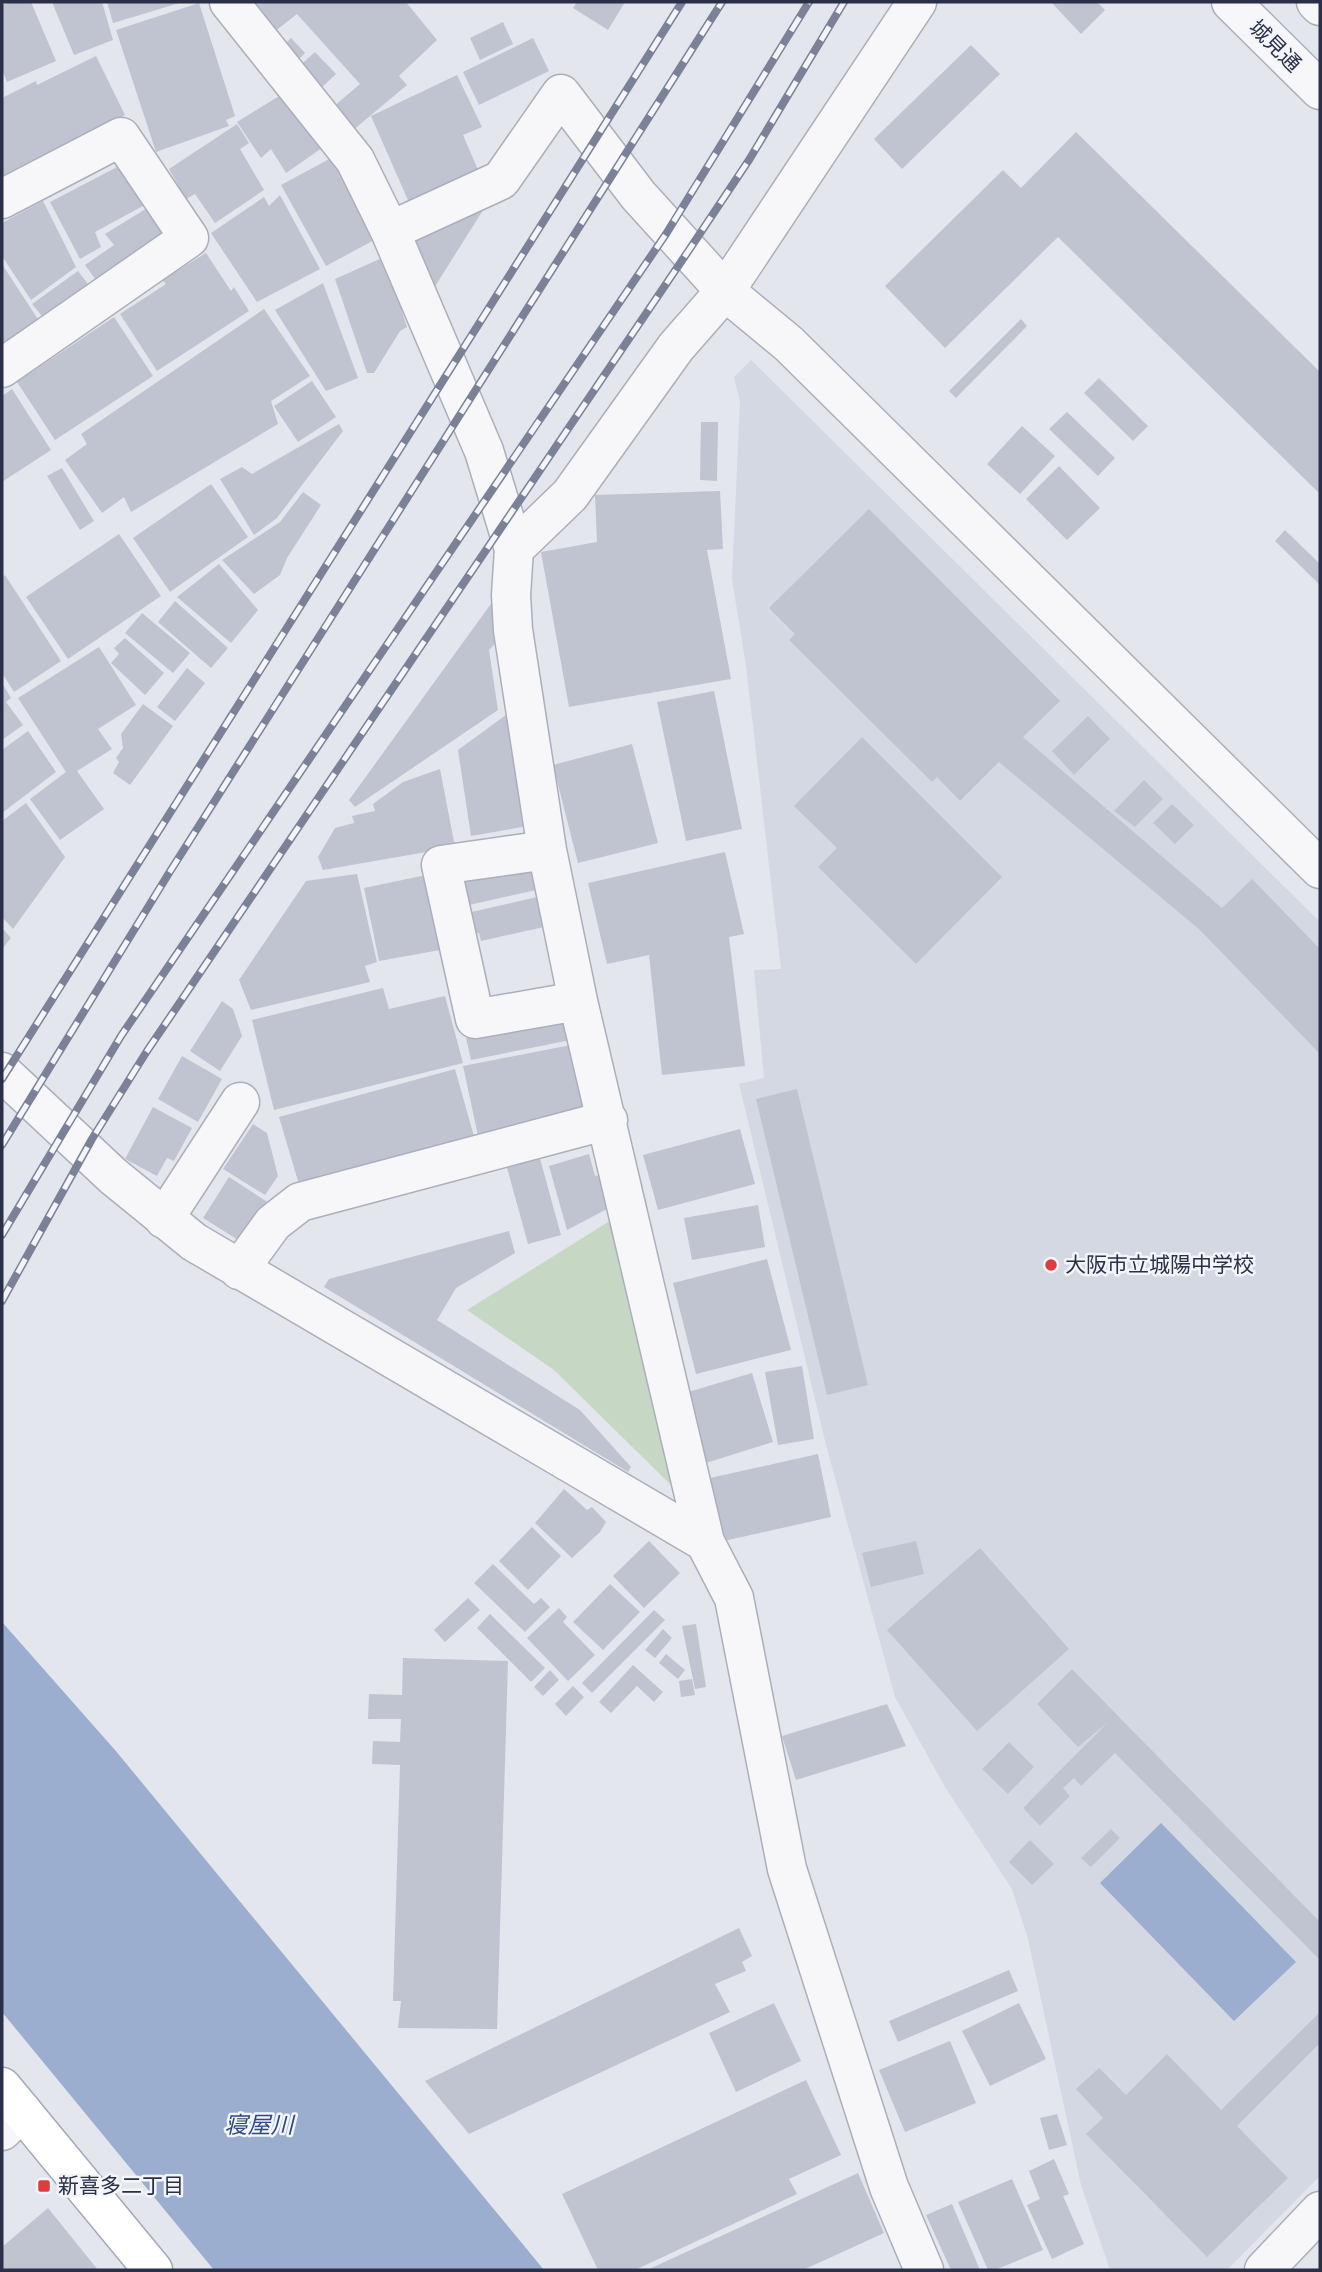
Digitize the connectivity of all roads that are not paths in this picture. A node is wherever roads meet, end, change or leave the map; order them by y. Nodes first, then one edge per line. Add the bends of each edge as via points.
1 (229, 2) edge
2 (916, 2) edge
3 (1231, 2) edge
4 (1316, 2) edge
5 (1320, 6) edge
6 (1320, 90) edge
7 (2, 200) edge
8 (390, 231) junction
9 (725, 291) junction
10 (2, 368) edge
11 (514, 549) junction
12 (547, 850) junction
13 (1320, 869) edge
14 (579, 1001) junction
15 (2, 1072) edge
16 (240, 1102) dead end
17 (608, 1120) junction
18 (164, 1219) junction
19 (239, 1270) junction
20 (705, 1542) junction
21 (9, 2109) edge
22 (1316, 2224) edge
23 (153, 2270) edge
24 (924, 2270) edge
25 (1264, 2270) edge

1 - 8 street via 355,160
2 - 9 street
3 - 6 street, 城見通
4 - 5 street
7 - 10 street via 121,137 190,238
8 - 9 street via 501,180 561,94 638,195
8 - 11 street via 484,451
9 - 11 street via 676,346 570,495
9 - 13 street via 789,344
11 - 12 street via 513,631
12 - 14 street
12 - 14 street via 441,865 475,1018
14 - 17 street
15 - 18 street
16 - 18 street
17 - 19 street via 300,1202 273,1223
17 - 20 street
18 - 19 street
19 - 20 street
20 - 24 street via 734,1598 787,1869 889,2187
21 - 23 main road
22 - 25 street

